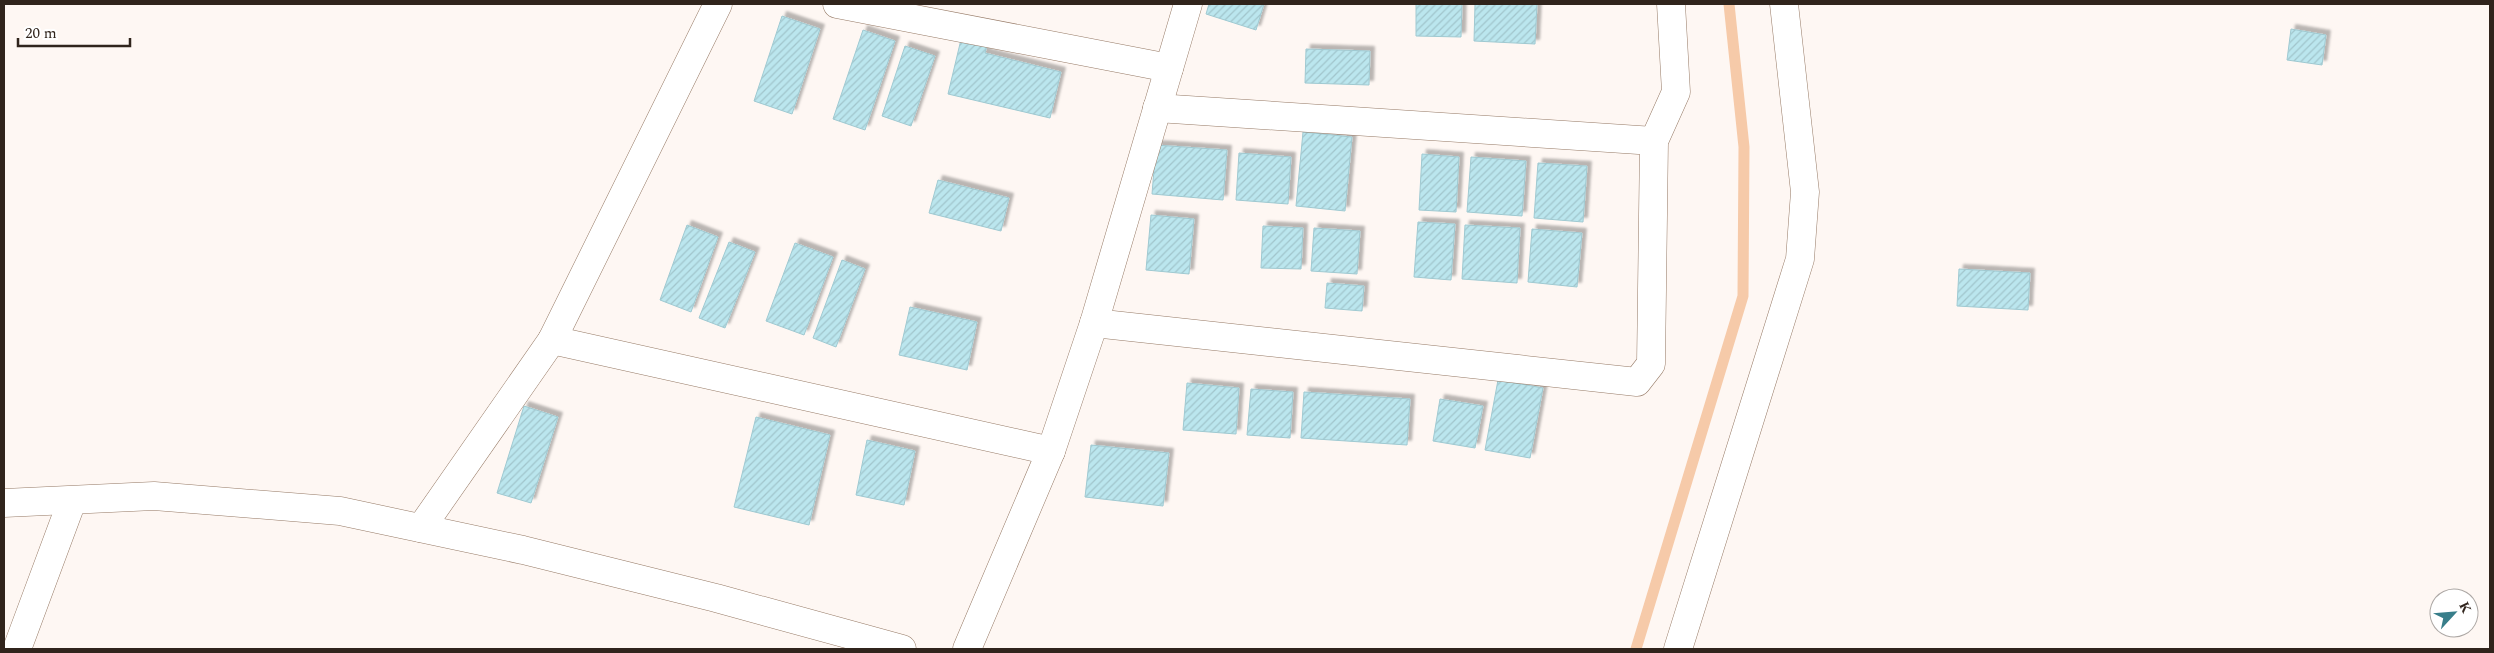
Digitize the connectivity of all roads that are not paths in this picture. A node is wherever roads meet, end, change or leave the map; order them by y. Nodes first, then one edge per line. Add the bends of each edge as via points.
1 (718, 4) edge
2 (837, 4) edge
3 (1188, 4) edge
4 (1671, 4) edge
5 (1784, 4) edge
6 (1169, 68) junction
7 (1157, 108) junction
8 (1654, 141) junction
9 (1094, 323) junction
10 (552, 340) junction
11 (1051, 451) junction
12 (72, 501) junction
13 (4, 503) edge
14 (421, 528) junction
15 (17, 649) edge
16 (902, 649) edge
17 (966, 649) edge
18 (1678, 649) edge

1 - 10 street
2 - 6 street
3 - 6 street
4 - 8 street via 1676,92
5 - 18 street via 1805,192 1800,259
6 - 7 street
7 - 8 street
7 - 9 street
8 - 9 street via 1651,364 1637,382
9 - 11 street
10 - 11 street
10 - 14 street
11 - 17 street
12 - 13 street
12 - 14 street via 154,496 225,501 340,512
12 - 15 street
14 - 16 street via 706,596

